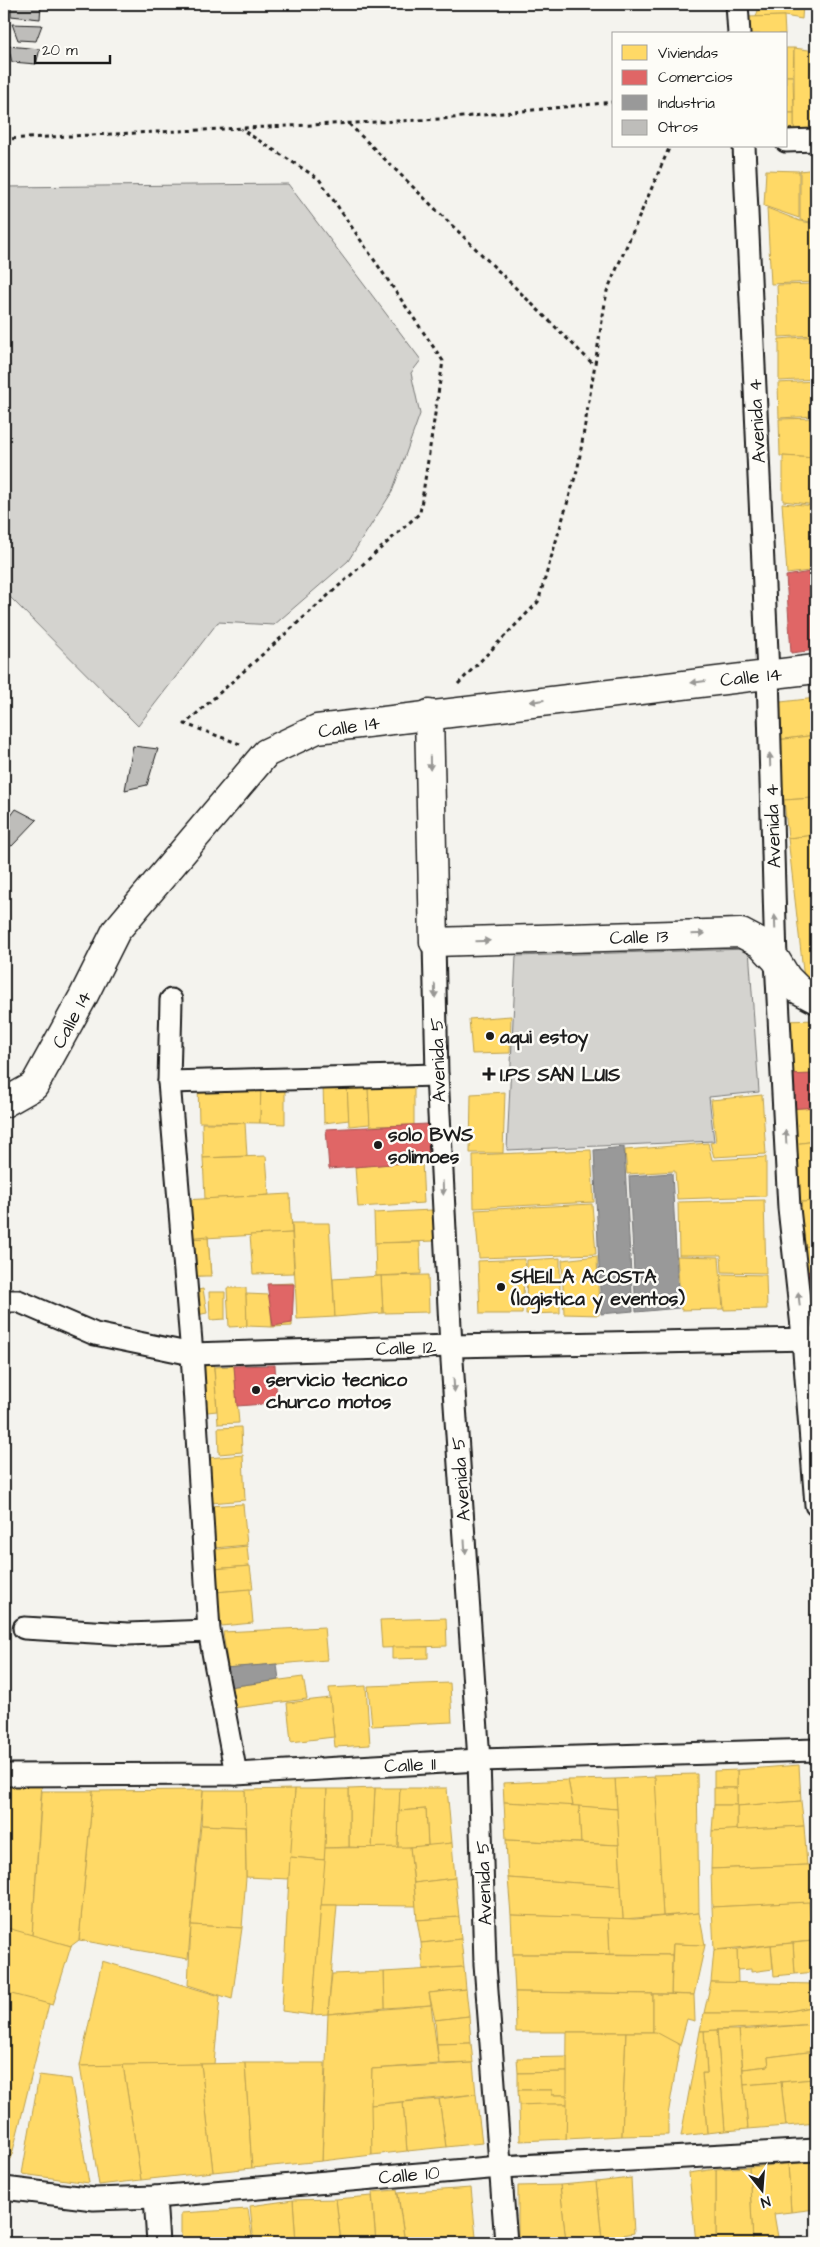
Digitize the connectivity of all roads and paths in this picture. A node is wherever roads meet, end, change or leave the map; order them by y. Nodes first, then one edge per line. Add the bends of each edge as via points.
1 (737, 4) edge
2 (739, 32) edge
3 (612, 102) edge
4 (349, 124) junction
5 (241, 129) junction
6 (4, 139) edge
7 (816, 140) edge
8 (788, 141) edge
9 (669, 148) edge
10 (744, 148) edge
11 (594, 365) junction
12 (816, 669) edge
13 (768, 674) junction
14 (456, 686) dead end
15 (429, 714) junction
16 (266, 753) junction
17 (434, 942) junction
18 (776, 960) junction
19 (816, 998) edge
20 (171, 1000) dead end
21 (437, 1075) junction
22 (169, 1082) junction
23 (4, 1103) edge
24 (4, 1301) edge
25 (809, 1339) edge
26 (451, 1346) junction
27 (192, 1354) junction
28 (816, 1504) edge
29 (24, 1628) dead end
30 (209, 1631) junction
31 (816, 1750) edge
32 (479, 1760) junction
33 (236, 1774) junction
34 (4, 1775) edge
35 (816, 2150) edge
36 (500, 2167) junction
37 (4, 2188) edge
38 (155, 2197) junction
39 (158, 2243) edge
40 (506, 2243) edge

1 - 2 street
3 - 4 path via 442,119
4 - 5 path
4 - 11 path
5 - 6 path
5 - 16 path via 319,179 443,360 420,513 185,724
7 - 8 street
9 - 11 path via 607,291
10 - 13 street, Avenida 4
11 - 14 path via 578,467 538,602
12 - 13 street, Calle 14
13 -> 15 street, Calle 14
18 -> 13 street, Avenida 4
15 - 16 street, Calle 14 via 318,728
15 -> 17 street, Avenida 5
16 - 23 street, Calle 14 via 116,931 34,1086
17 -> 18 street, Calle 13 via 741,932 760,942
17 -> 21 street, Avenida 5
18 - 19 street, Calle 13 via 799,990
25 -> 18 street, Avenida 4 via 789,1208
20 - 22 street
21 - 22 street
21 -> 26 street, Avenida 5
22 - 27 street
24 - 27 street, Calle 12 via 18,1301 95,1334
25 - 26 street, Calle 12
25 - 28 street, Avenida 4
26 - 27 street, Calle 12
26 -> 32 street, Avenida 5
27 - 30 street
29 - 30 street via 128,1634
30 - 33 street
31 - 32 street, Calle 11
32 - 33 street, Calle 11
32 - 36 street, Avenida 5 via 485,1964
33 - 34 street, Calle 11
35 - 36 street, Calle 10
36 - 38 street, Calle 10
36 - 40 street, Avenida 5
37 - 38 street, Calle 10 via 94,2199
38 - 39 street

